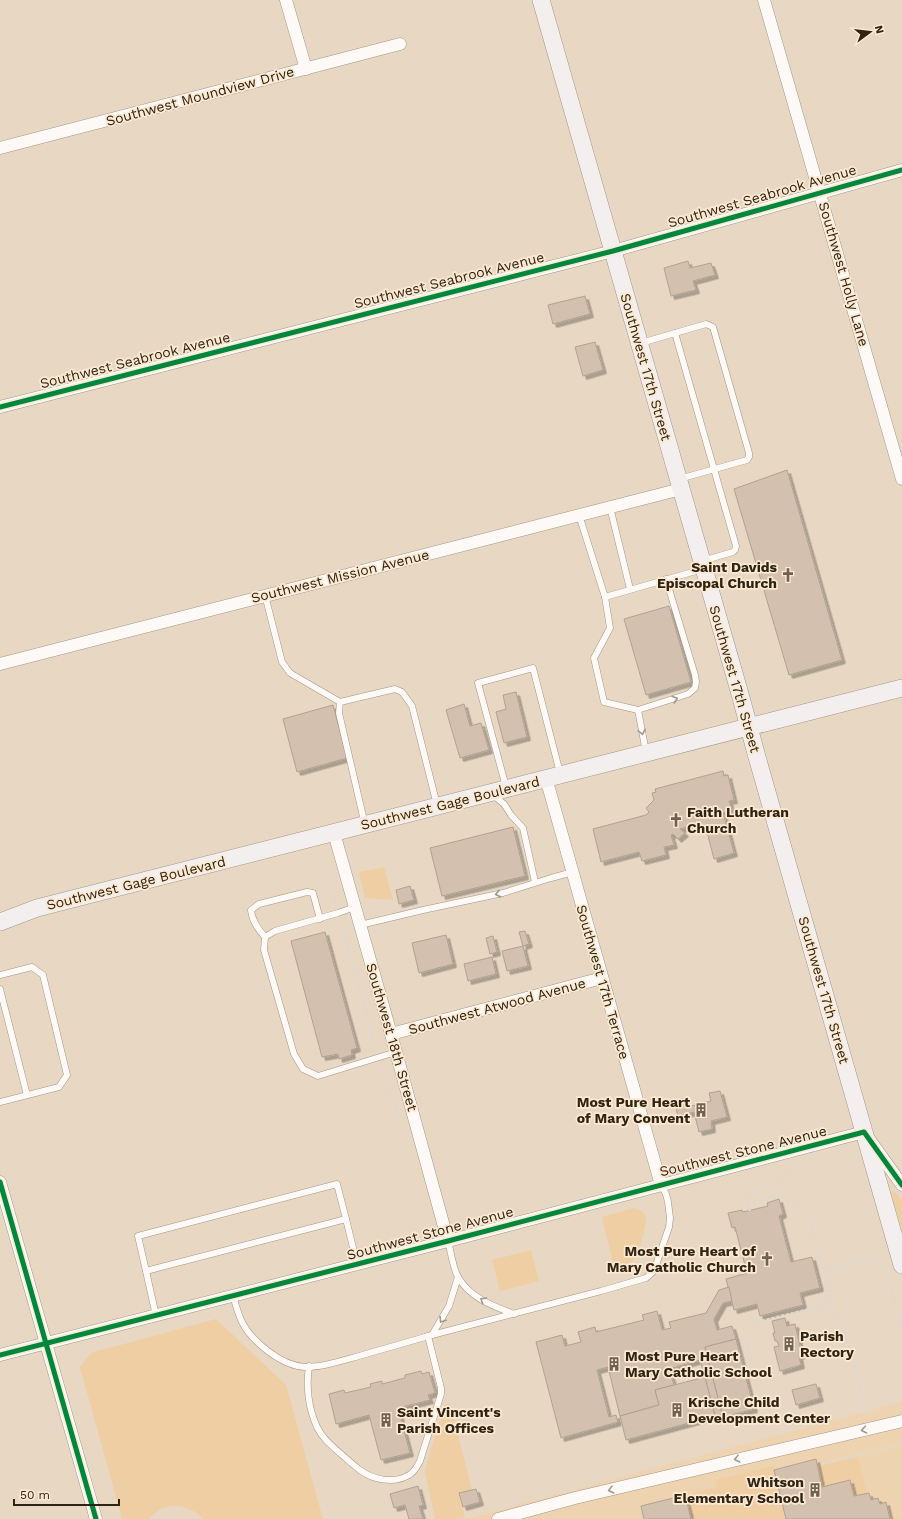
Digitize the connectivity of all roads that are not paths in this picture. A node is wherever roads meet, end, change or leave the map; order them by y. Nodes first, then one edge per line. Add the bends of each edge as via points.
1 (286, 0) edge
2 (541, 0) edge
3 (764, 0) edge
4 (400, 44) dead end
5 (306, 69) junction
6 (0, 148) edge
7 (902, 170) edge
8 (820, 192) junction
9 (613, 251) junction
10 (675, 333) junction
11 (640, 344) junction
12 (0, 407) edge
13 (714, 469) junction
14 (902, 479) edge
15 (680, 484) junction
16 (610, 507) junction
17 (578, 515) junction
18 (703, 565) junction
19 (666, 579) junction
20 (630, 589) junction
21 (265, 595) junction
22 (604, 596) junction
23 (0, 664) edge
24 (902, 688) edge
25 (340, 702) junction
26 (638, 710) junction
27 (749, 727) junction
28 (646, 753) junction
29 (554, 776) junction
30 (498, 791) junction
31 (438, 806) junction
32 (365, 825) junction
33 (334, 833) junction
34 (573, 872) junction
35 (535, 882) junction
36 (355, 907) junction
37 (320, 919) junction
38 (0, 922) edge
39 (360, 925) junction
40 (265, 937) junction
41 (0, 975) edge
42 (602, 978) junction
43 (0, 989) edge
44 (391, 1034) junction
45 (396, 1052) junction
46 (27, 1095) junction
47 (0, 1102) edge
48 (864, 1132) junction
49 (0, 1182) edge
50 (661, 1185) junction
51 (902, 1185) edge
52 (346, 1219) junction
53 (448, 1241) junction
54 (357, 1264) junction
55 (895, 1267) edge
56 (146, 1272) junction
57 (458, 1277) junction
58 (233, 1296) junction
59 (514, 1314) junction
60 (156, 1316) junction
61 (430, 1336) junction
62 (46, 1343) junction
63 (0, 1355) edge
64 (309, 1366) junction
65 (902, 1421) edge
66 (96, 1519) edge
67 (498, 1519) edge

1 - 5 street
2 - 9 main road, Southwest 17th Street
3 - 8 street, Southwest Holly Lane
4 - 5 street, Southwest Moundview Drive
5 - 6 street, Southwest Moundview Drive
7 - 8 street, Southwest Seabrook Avenue
8 - 9 street, Southwest Seabrook Avenue
8 - 14 street, Southwest Holly Lane
9 - 11 main road, Southwest 17th Street
9 - 12 street, Southwest Seabrook Avenue
10 - 11 lane
10 - 13 lane
10 - 13 lane via 706,324 713,327 749,454 746,460
11 - 15 main road, Southwest 17th Street
13 - 15 lane
13 - 18 lane via 736,546 732,552
15 - 16 street, Southwest Mission Avenue
15 - 18 main road, Southwest 17th Street
16 - 17 street, Southwest Mission Avenue
16 - 20 lane
17 - 21 street, Southwest Mission Avenue
17 - 22 lane
18 - 19 lane
18 - 27 main road, Southwest 17th Street
19 - 20 lane
26 -> 19 lane via 688,694 695,688 696,682
20 - 22 lane
21 - 23 street, Southwest Mission Avenue
21 - 25 lane via 282,662 290,673
22 - 26 lane via 610,628 594,658 604,702
24 - 27 main road, Southwest Gage Boulevard
25 - 31 lane via 395,689 402,692 412,706
25 - 32 lane via 339,713
26 -> 28 lane
27 - 28 main road, Southwest Gage Boulevard
27 - 48 main road, Southwest 17th Street
28 - 29 main road, Southwest Gage Boulevard
29 - 30 main road, Southwest Gage Boulevard
29 - 30 lane via 533,668 478,683
29 - 34 street, Southwest 17th Terrace
30 - 31 main road, Southwest Gage Boulevard
30 - 35 lane via 511,816 523,828
31 - 32 main road, Southwest Gage Boulevard
32 - 33 main road, Southwest Gage Boulevard
33 - 36 street, Southwest 18th Street
33 - 38 main road, Southwest Gage Boulevard via 37,908
34 - 35 lane
34 - 42 street, Southwest 17th Terrace
35 -> 39 lane via 504,893
36 - 37 lane
36 - 39 street, Southwest 18th Street
37 - 40 lane via 275,931
37 - 40 lane via 313,893 307,892 259,904 251,910 252,916 257,928
39 - 44 street, Southwest 18th Street
40 - 45 lane via 264,950 294,1054 303,1070 318,1076
41 - 46 lane via 32,967 43,975 67,1075 60,1087
42 - 44 street, Southwest Atwood Avenue
42 - 50 street, Southwest 17th Terrace
43 - 46 lane
44 - 45 street, Southwest 18th Street
45 - 53 street, Southwest 18th Street
46 - 47 lane
48 - 50 street, Southwest Stone Avenue
48 - 51 street
48 - 55 main road, Southwest 17th Street
49 - 62 street
50 - 53 street, Southwest Stone Avenue
50 - 59 lane via 666,1194 670,1227 654,1271 646,1278
52 - 54 lane
52 - 56 lane
52 - 56 lane via 337,1184 138,1236
53 - 54 street, Southwest Stone Avenue
53 - 57 lane
54 - 58 street, Southwest Stone Avenue
56 - 60 lane
59 -> 57 lane via 472,1294
57 -> 61 lane via 449,1306
58 - 60 street, Southwest Stone Avenue
58 - 64 lane via 242,1323 267,1351 295,1365
59 - 61 lane
60 - 62 street, Southwest Stone Avenue
61 - 64 lane via 327,1364
61 - 64 lane via 441,1394 420,1461 409,1476 398,1479 375,1478 360,1470 324,1438 317,1427 309,1401 306,1383
62 - 63 street, Southwest Stone Avenue
62 - 66 street
65 -> 67 street via 590,1494

